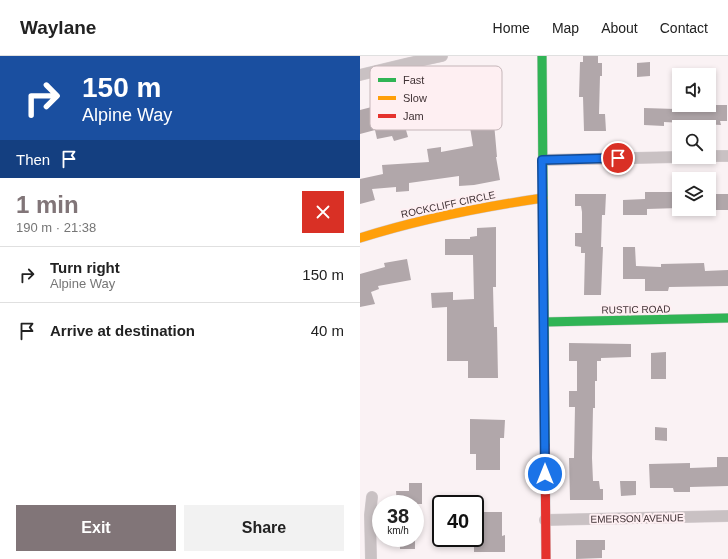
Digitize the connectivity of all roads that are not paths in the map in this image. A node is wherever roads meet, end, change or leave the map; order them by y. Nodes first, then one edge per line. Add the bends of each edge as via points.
1 (442, 56) edge
2 (542, 56) edge
3 (393, 61) edge
4 (381, 66) edge
5 (370, 71) edge
6 (360, 75) edge
7 (716, 156) edge
8 (728, 156) edge
9 (672, 157) edge
10 (542, 160) junction
11 (543, 198) junction
12 (360, 238) edge
13 (728, 318) edge
14 (544, 322) junction
15 (372, 497) dead end
16 (728, 516) edge
17 (546, 520) junction
18 (371, 559) edge
19 (546, 559) edge

1 - 3 street
2 - 10 street
3 - 4 street
5 - 6 street
7 - 8 street
9 - 10 street
10 - 11 street
11 - 12 street, ROCKCLIFF CIRCLE via 495,204 414,221
11 - 14 street
13 - 14 street, RUSTIC ROAD
14 - 17 street
15 - 18 street
16 - 17 street, EMERSON AVENUE
17 - 19 street

